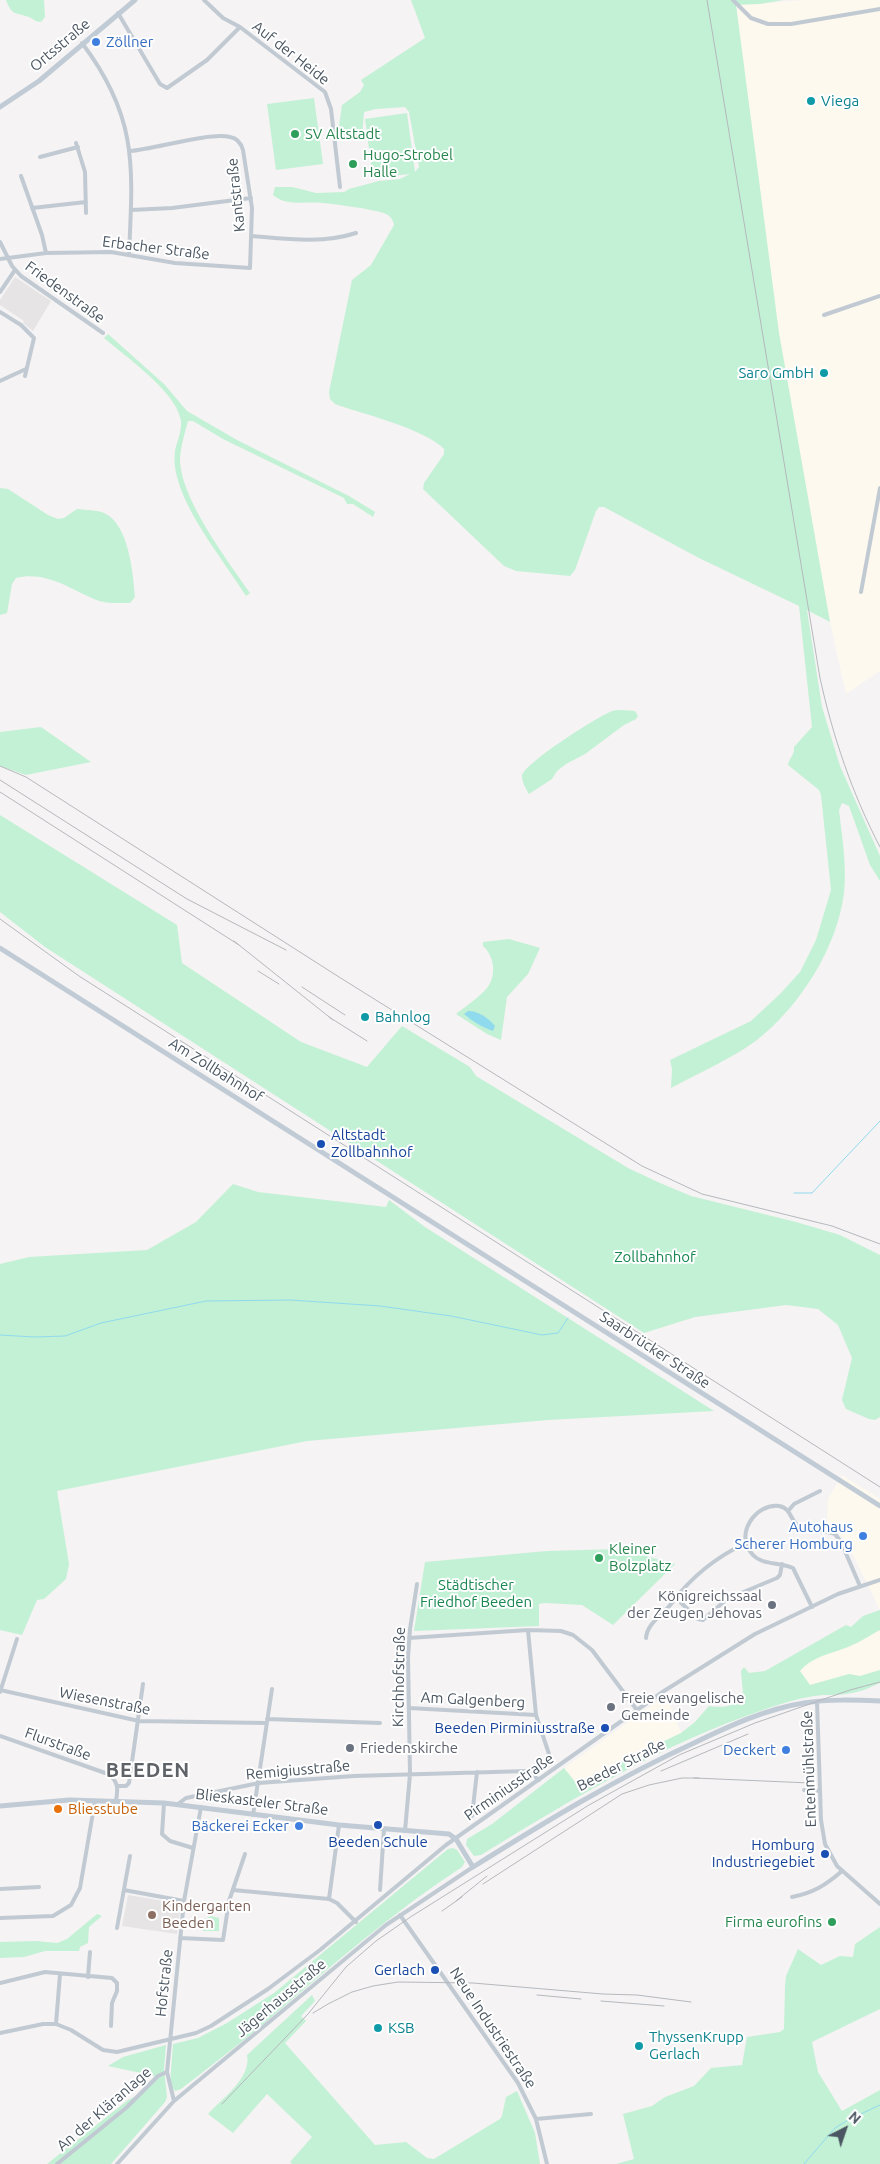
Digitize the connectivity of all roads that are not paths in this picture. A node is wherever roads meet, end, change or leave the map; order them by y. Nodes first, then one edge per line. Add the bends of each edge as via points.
1 (135, 0) edge
2 (204, 0) edge
3 (733, 0) edge
4 (880, 8) edge
5 (118, 14) junction
6 (240, 28) junction
7 (82, 43) junction
8 (0, 107) edge
9 (130, 151) junction
10 (40, 157) dead end
11 (21, 176) dead end
12 (340, 187) dead end
13 (251, 198) junction
14 (86, 202) junction
15 (32, 208) junction
16 (131, 210) junction
17 (86, 213) dead end
18 (356, 233) dead end
19 (252, 236) junction
20 (0, 242) edge
21 (46, 253) junction
22 (129, 254) junction
23 (8, 258) junction
24 (0, 259) edge
25 (250, 268) joint
26 (15, 270) junction
27 (0, 292) edge
28 (880, 296) edge
29 (0, 312) edge
30 (824, 315) dead end
31 (103, 333) dead end
32 (26, 370) junction
33 (25, 376) dead end
34 (0, 382) edge
35 (880, 488) edge
36 (878, 518) edge
37 (861, 592) dead end
38 (0, 948) edge
39 (418, 1213) joint
40 (820, 1491) dead end
41 (880, 1506) edge
42 (789, 1510) junction
43 (746, 1543) junction
44 (782, 1564) junction
45 (880, 1580) edge
46 (417, 1584) dead end
47 (860, 1586) junction
48 (675, 1597) junction
49 (812, 1606) junction
50 (528, 1630) junction
51 (410, 1638) junction
52 (646, 1638) dead end
53 (17, 1639) dead end
54 (143, 1684) dead end
55 (272, 1689) dead end
56 (0, 1691) edge
57 (817, 1701) junction
58 (880, 1702) edge
59 (409, 1708) junction
60 (637, 1710) junction
61 (536, 1715) junction
62 (138, 1721) junction
63 (266, 1721) junction
64 (380, 1723) dead end
65 (0, 1736) edge
66 (549, 1754) dead end
67 (477, 1772) junction
68 (410, 1774) junction
69 (539, 1780) junction
70 (259, 1783) junction
71 (118, 1786) junction
72 (804, 1790) dead end
73 (820, 1791) junction
74 (95, 1800) junction
75 (116, 1801) junction
76 (164, 1803) junction
77 (178, 1804) junction
78 (0, 1806) edge
79 (201, 1807) junction
80 (253, 1814) junction
81 (472, 1816) dead end
82 (339, 1825) junction
83 (384, 1829) junction
84 (404, 1831) junction
85 (456, 1839) junction
86 (193, 1848) junction
87 (245, 1854) dead end
88 (130, 1856) dead end
89 (473, 1866) junction
90 (842, 1871) junction
91 (39, 1887) dead end
92 (0, 1889) edge
93 (124, 1890) junction
94 (233, 1890) junction
95 (380, 1890) dead end
96 (792, 1897) dead end
97 (329, 1899) junction
98 (184, 1901) junction
99 (880, 1904) edge
100 (400, 1915) junction
101 (0, 1918) edge
102 (356, 1922) junction
103 (117, 1928) dead end
104 (180, 1938) junction
105 (90, 1952) dead end
106 (60, 1974) junction
107 (88, 1977) junction
108 (0, 1983) edge
109 (56, 2024) junction
110 (111, 2026) dead end
111 (0, 2033) edge
112 (170, 2039) junction
113 (166, 2072) junction
114 (174, 2101) junction
115 (591, 2114) dead end
116 (536, 2119) junction
117 (57, 2164) edge
118 (117, 2164) edge
119 (547, 2164) edge

1 - 5 street, Ortsstraße
2 - 6 street, Auf der Heide via 223,18
3 - 4 street via 751,18 768,24 791,24
5 - 6 street via 167,88 195,69
5 - 7 street, Ortsstraße
6 - 12 street, Auf der Heide via 325,92 331,109
7 - 8 street, Ortsstraße via 39,81
7 - 9 street via 114,94
9 - 13 street, Kantstraße via 210,137 230,137 239,141 243,150
9 - 16 street
10 - 14 street via 77,145 85,172
11 - 15 street
13 - 16 street
13 - 19 street, Kantstraße
14 - 15 street
14 - 17 street
15 - 21 street
16 - 22 street
18 - 19 street via 318,240
19 - 25 street, Kantstraße
20 - 23 street, Friedenstraße
21 - 22 street, Erbacher Straße
21 - 23 street, Erbacher Straße
22 - 25 street, Erbacher Straße via 175,263
23 - 24 street, Erbacher Straße
23 - 26 street, Friedenstraße
26 - 27 street
26 - 31 street, Friedenstraße
28 - 30 street
29 - 32 street via 34,338
32 - 33 street
32 - 34 street
35 - 36 street
36 - 37 street
38 - 39 street, Am Zollbahnhof
39 - 41 street, Saarbrücker Straße
40 - 42 street via 794,1504
42 - 43 street via 774,1506 755,1515 747,1524
42 - 47 street via 801,1527 837,1537
43 - 44 street via 758,1559
43 - 48 street via 721,1555
44 - 48 street via 777,1578 727,1598 703,1620
44 - 49 street via 796,1572
45 - 47 street, Pirminiusstraße
46 - 51 street, Kirchhofstraße
47 - 49 street, Pirminiusstraße
48 - 52 street via 651,1626
49 - 60 street, Pirminiusstraße via 746,1639
50 - 51 street
50 - 60 street via 561,1631 584,1642
50 - 61 street
51 - 59 street, Kirchhofstraße
53 - 56 street
54 - 62 street
55 - 63 street
56 - 62 street, Wiesenstraße
57 - 58 street, Beeder Straße
57 - 73 street, Entenmühlstraße
57 - 89 street, Beeder Straße via 751,1718 668,1755 581,1800
59 - 61 street, Am Galgenberg
59 - 68 street, Kirchhofstraße
60 - 69 street, Pirminiusstraße
61 - 66 street
62 - 63 street, Wiesenstraße
62 - 71 street via 129,1783
63 - 64 street, Wiesenstraße
63 - 70 street
65 - 71 street, Flurstraße via 108,1774
67 - 68 street, Remigiusstraße
67 - 69 street, Remigiusstraße via 528,1771
67 - 81 street
68 - 70 street, Remigiusstraße
68 - 84 street, Kirchhofstraße
69 - 85 street, Pirminiusstraße
70 - 77 street, Remigiusstraße via 186,1798
70 - 80 street
71 - 75 street
72 - 73 street
73 - 90 street, Entenmühlstraße via 825,1844
74 - 75 street, Blieskasteler Straße
74 - 78 street, Blieskasteler Straße
74 - 101 street via 80,1888 71,1905 53,1916
75 - 76 street, Blieskasteler Straße
76 - 77 street, Blieskasteler Straße
76 - 86 street via 162,1834 170,1842
77 - 79 street, Blieskasteler Straße
79 - 80 street, Blieskasteler Straße
79 - 86 street, Hofstraße
80 - 82 street, Blieskasteler Straße
82 - 83 street, Blieskasteler Straße
82 - 97 street
83 - 84 street, Blieskasteler Straße
83 - 95 street
84 - 85 street, Blieskasteler Straße via 450,1834
85 - 89 street
85 - 102 street, Pirminiusstraße via 390,1890
86 - 98 street, Hofstraße
87 - 94 street
88 - 93 street
89 - 100 street, Jägerhausstraße
90 - 96 street via 821,1888
90 - 99 street, Entenmühlstraße
91 - 92 street
93 - 98 street
93 - 103 street
94 - 97 street
94 - 104 street via 223,1940
97 - 102 street via 338,1903
98 - 104 street, Hofstraße
100 - 114 street, Jägerhausstraße
100 - 116 street, Neue Industriestraße via 513,2075
102 - 112 street, Pirminiusstraße via 220,2021 196,2033
104 - 112 street, Hofstraße
105 - 107 street
106 - 107 street
106 - 108 street via 39,1973
106 - 109 street
107 - 110 street via 112,1978 117,1983
109 - 111 street
109 - 112 street, Pirminiusstraße via 111,2052
112 - 113 street, Hofstraße
113 - 114 street, Hofstraße
113 - 117 street, An der Kläranlage
114 - 118 street, Jägerhausstraße
115 - 116 street
116 - 119 street, Neue Industriestraße

